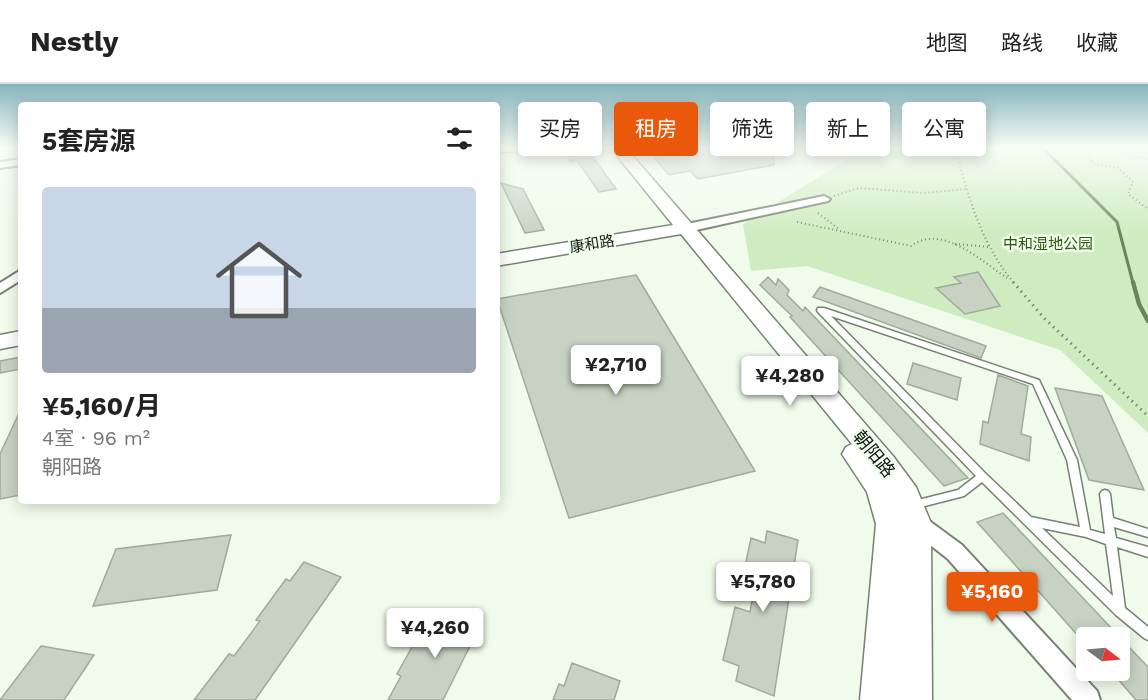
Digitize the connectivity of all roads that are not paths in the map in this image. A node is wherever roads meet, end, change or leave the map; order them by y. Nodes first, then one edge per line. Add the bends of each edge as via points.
1 (631, 176) edge
2 (639, 176) edge
3 (824, 199) road end
4 (681, 229) junction
5 (500, 259) edge
6 (18, 276) edge
7 (0, 289) edge
8 (18, 339) edge
9 (0, 342) edge
10 (982, 476) junction
11 (1104, 494) dead end
12 (913, 514) junction
13 (1028, 521) junction
14 (1108, 521) junction
15 (1086, 533) junction
16 (1148, 533) edge
17 (1110, 541) junction
18 (1148, 552) edge
19 (1120, 611) junction
20 (1148, 634) edge
21 (878, 700) edge
22 (914, 700) edge
23 (1088, 700) edge

1 - 4 main road, 朝阳路
2 - 4 main road, 朝阳路
3 - 4 street
4 - 5 main road, 康和路
4 - 12 main road, 朝阳路 via 884,464 906,495
4 - 21 main road, 朝阳路 via 872,475 888,507
6 - 7 street
8 - 9 main road
10 - 12 lane via 961,493
10 - 13 lane
10 - 15 lane via 820,310 1036,382 1072,460
11 - 14 lane
12 - 22 main road
12 - 23 street, 朝阳路 via 955,552
13 - 15 lane
13 - 19 lane
14 - 16 lane
14 - 17 lane
15 - 17 lane
17 - 18 lane
17 - 19 lane
19 - 20 lane

